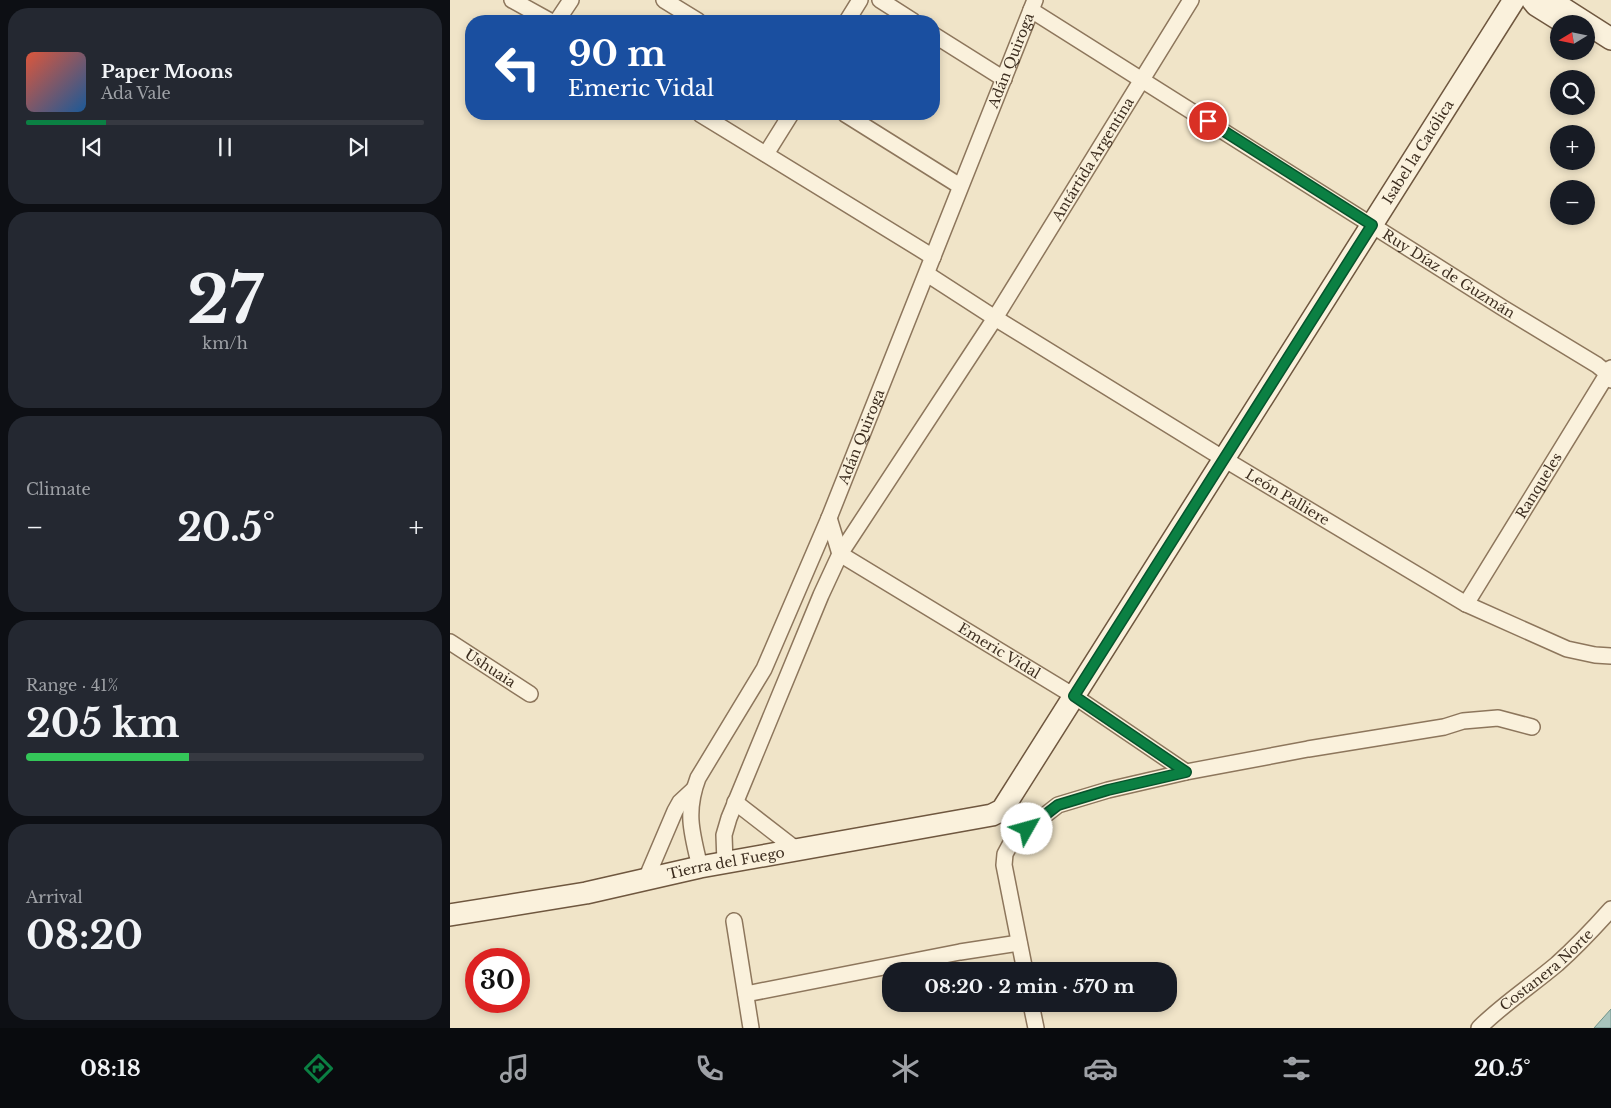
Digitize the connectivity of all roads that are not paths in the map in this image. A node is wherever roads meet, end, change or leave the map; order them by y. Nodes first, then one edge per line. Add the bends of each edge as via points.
1 (512, 0) edge
2 (571, 0) edge
3 (664, 0) edge
4 (860, 0) edge
5 (880, 0) edge
6 (1191, 0) edge
7 (1514, 0) edge
8 (1532, 0) edge
9 (1550, 0) edge
10 (1033, 5) edge
11 (539, 15) edge
12 (561, 15) edge
13 (688, 15) edge
14 (851, 15) edge
15 (904, 15) edge
16 (1551, 15) edge
17 (940, 39) edge
18 (1611, 39) edge
19 (1595, 44) edge
20 (1611, 54) edge
21 (1004, 79) junction
22 (1142, 80) junction
23 (710, 120) edge
24 (787, 120) edge
25 (856, 120) edge
26 (766, 154) junction
27 (960, 186) junction
28 (1372, 225) junction
29 (933, 257) junction
30 (927, 274) junction
31 (995, 318) junction
32 (1610, 374) edge
33 (1224, 460) junction
34 (829, 518) junction
35 (840, 554) junction
36 (1466, 604) junction
37 (780, 632) junction
38 (804, 636) junction
39 (450, 642) edge
40 (1611, 656) edge
41 (530, 694) dead end
42 (1074, 696) junction
43 (1532, 727) dead end
44 (1186, 772) junction
45 (694, 789) junction
46 (735, 802) junction
47 (1002, 810) joint
48 (797, 850) junction
49 (725, 863) junction
50 (700, 867) junction
51 (646, 879) junction
52 (1611, 908) edge
53 (450, 915) edge
54 (734, 921) dead end
55 (1019, 944) junction
56 (1023, 962) edge
57 (746, 994) junction
58 (1033, 1012) edge
59 (751, 1028) edge
60 (1036, 1028) edge
61 (1479, 1028) edge

1 - 11 street
2 - 12 street
3 - 13 street
4 - 14 street
5 - 15 street
6 - 22 street, Antártida Argentina
7 - 28 main road, Isabel la Católica
8 - 16 main road
9 - 18 main road
10 - 21 street, Adán Quiroga
10 - 22 street, Ruy Díaz de Guzmán
17 - 21 street
19 - 20 main road
21 - 27 street, Adán Quiroga
22 - 28 street, Ruy Díaz de Guzmán
22 - 31 street, Antártida Argentina
23 - 26 street
24 - 26 street
25 - 27 street
26 - 29 street
27 - 29 street, Adán Quiroga
28 - 32 street, Ruy Díaz de Guzmán
28 - 33 main road, Isabel la Católica
29 - 30 street, Adán Quiroga
30 - 31 street, León Palliere
30 - 34 street, Adán Quiroga
31 - 33 street, León Palliere
31 - 35 street
32 - 36 street, Ranqueles
33 - 36 street, León Palliere
33 - 42 main road, Isabel la Católica
34 - 35 street
34 - 37 street, Adán Quiroga
35 - 38 street
35 - 42 street, Emeric Vidal
36 - 40 street, León Palliere via 1568,649
37 - 38 street
37 - 45 street, Adán Quiroga via 764,669
38 - 46 street
39 - 41 street, Ushuaia
42 - 44 street, Emeric Vidal
42 - 47 main road, Isabel la Católica
43 - 44 street via 1498,718 1464,721
44 - 55 street via 1058,805 1012,841 1005,854 1004,865
45 - 50 street, Adán Quiroga via 691,828
45 - 51 street via 675,811
46 - 48 street
46 - 49 street via 724,834
47 - 48 main road, Tierra del Fuego via 981,818
48 - 49 main road, Tierra del Fuego
49 - 50 main road, Tierra del Fuego
50 - 51 main road, Tierra del Fuego
51 - 53 main road, Tierra del Fuego via 586,893
52 - 61 street, Costanera Norte via 1569,952
54 - 57 street
55 - 56 street
55 - 57 street via 960,952
57 - 59 street
58 - 60 street

